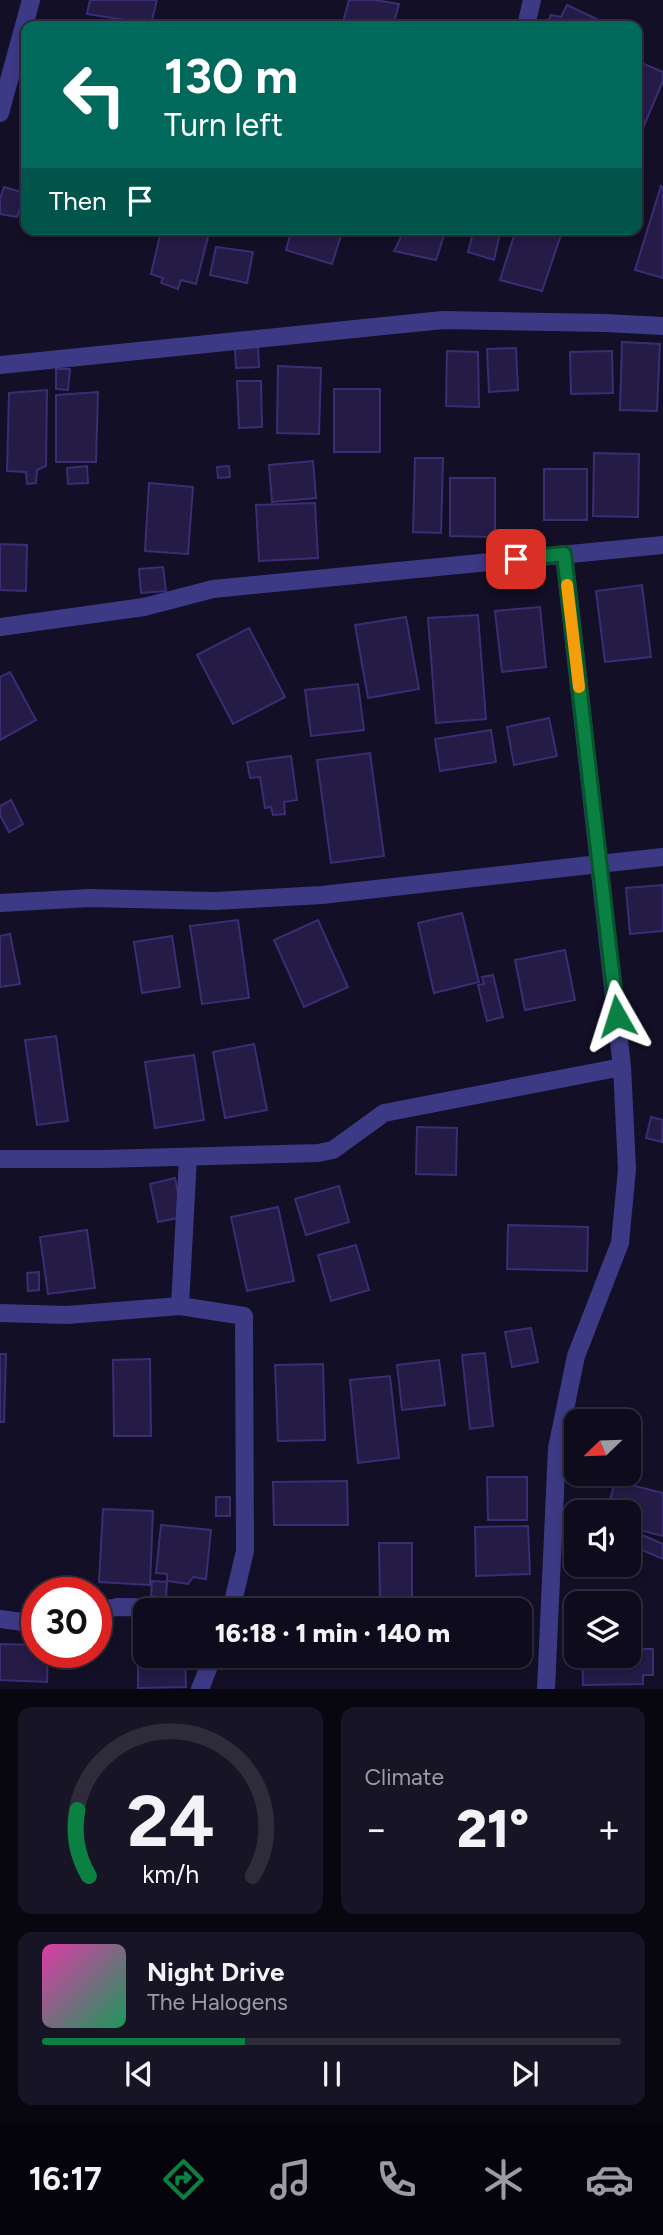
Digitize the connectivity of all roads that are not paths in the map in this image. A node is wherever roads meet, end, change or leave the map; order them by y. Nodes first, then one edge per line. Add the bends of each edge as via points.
1 (31, 0) edge
2 (532, 0) edge
3 (27, 21) edge
4 (527, 21) edge
5 (21, 44) edge
6 (0, 113) edge
7 (663, 326) edge
8 (0, 365) edge
9 (663, 545) edge
10 (564, 554) junction
11 (0, 627) edge
12 (663, 857) edge
13 (600, 863) junction
14 (0, 903) edge
15 (622, 1067) junction
16 (188, 1157) junction
17 (0, 1159) edge
18 (180, 1306) junction
19 (0, 1313) edge
20 (234, 1598) edge
21 (133, 1607) edge
22 (112, 1608) edge
23 (0, 1619) edge
24 (21, 1622) edge
25 (208, 1668) edge
26 (200, 1689) edge
27 (546, 1689) edge

1 - 3 street
2 - 4 street
5 - 6 street
7 - 8 street via 443,320
9 - 10 street
10 - 11 street via 213,589 144,607
10 - 13 street
12 - 13 street
13 - 14 street via 322,895
13 - 15 street
15 - 16 street via 384,1112 333,1150
15 - 27 street via 627,1170 620,1243 576,1356 557,1448
16 - 17 street
16 - 18 street
18 - 19 street via 67,1315
18 - 20 street via 244,1316 245,1551
21 - 22 street
23 - 24 street
25 - 26 street

